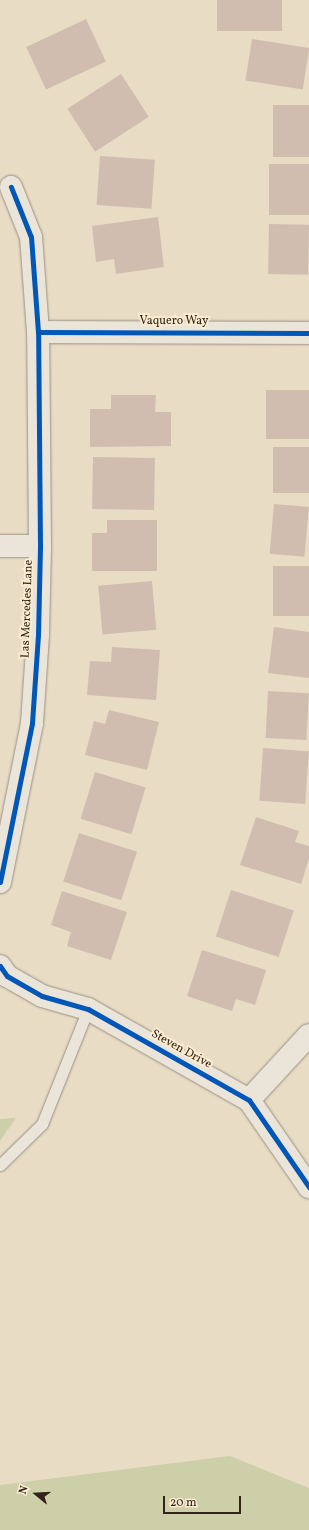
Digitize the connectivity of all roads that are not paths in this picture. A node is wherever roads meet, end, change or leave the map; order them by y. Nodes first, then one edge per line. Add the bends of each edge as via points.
1 (11, 187) dead end
2 (38, 332) junction
3 (309, 333) edge
4 (0, 546) edge
5 (40, 546) junction
6 (0, 882) edge
7 (4, 971) edge
8 (88, 1010) junction
9 (309, 1035) edge
10 (249, 1100) junction
11 (0, 1165) edge
12 (309, 1186) edge

1 - 2 street, Las Mercedes Lane via 30,237
2 - 3 street, Vaquero Way
2 - 5 street, Las Mercedes Lane
4 - 5 street
5 - 6 street, Las Mercedes Lane via 38,635 32,723
7 - 8 street, Steven Drive via 42,996
8 - 10 street, Steven Drive
8 - 11 lane via 42,1124
9 - 10 street
10 - 12 street, Steven Drive

